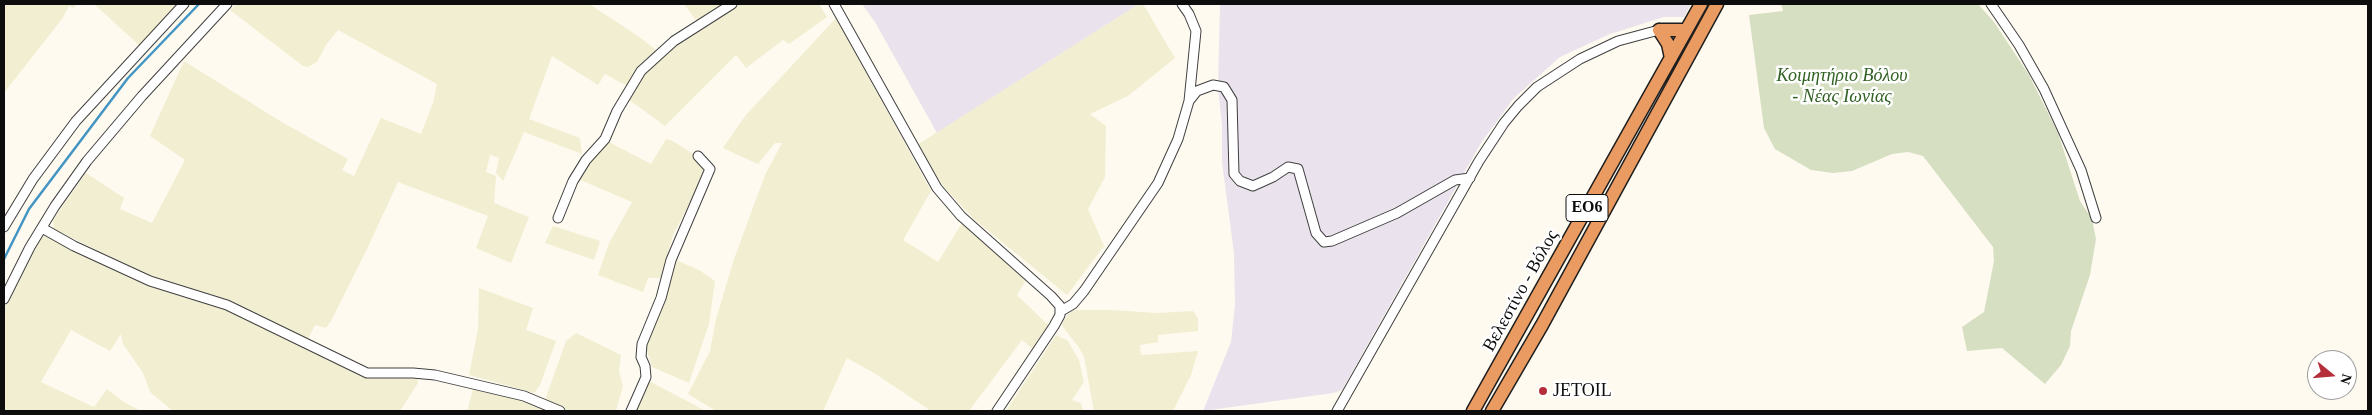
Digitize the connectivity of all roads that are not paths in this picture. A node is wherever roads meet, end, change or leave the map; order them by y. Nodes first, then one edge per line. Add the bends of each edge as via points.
1 (184, 4) edge
2 (227, 4) edge
3 (732, 4) edge
4 (834, 4) edge
5 (1182, 4) edge
6 (1701, 4) edge
7 (1717, 4) edge
8 (1991, 4) edge
9 (1659, 30) junction
10 (1686, 30) junction
11 (1671, 58) junction
12 (1189, 101) junction
13 (698, 156) dead end
14 (1470, 178) junction
15 (558, 218) dead end
16 (2096, 218) dead end
17 (4, 228) edge
18 (42, 228) junction
19 (4, 299) edge
20 (1061, 311) junction
21 (560, 411) edge
22 (631, 411) edge
23 (997, 411) edge
24 (1337, 411) edge
25 (1473, 411) edge
26 (1492, 411) edge

1 - 17 street via 81,114 33,179
2 - 18 street via 125,115 70,185
3 - 15 street via 674,41 641,71 617,111 606,140 586,160 573,181
4 - 20 street via 937,188 974,227 1051,296
5 - 12 street via 1196,31
6 - 10 highway, Βελεστίνο - Βόλος / ΕΟ6
7 - 26 highway, Βελεστίνο - Βόλος / ΕΟ6
8 - 16 street via 2029,60 2044,89 2081,170
9 - 10 highway
9 - 11 highway via 1668,44
9 - 14 street via 1598,49 1537,87 1504,123
10 - 11 highway, Βελεστίνο - Βόλος / ΕΟ6
11 - 25 highway, Βελεστίνο - Βόλος / ΕΟ6
12 - 14 street via 1197,91 1213,85 1228,90 1232,100 1234,174 1240,181 1253,186 1288,167 1298,169 1316,233 1324,242 1397,213 1455,180
12 - 20 street via 1178,139 1158,183 1084,291 1073,304
13 - 22 street via 710,169 642,344 646,377
14 - 24 street
18 - 19 street
18 - 21 street via 150,281 227,305 367,373 435,375 524,396
20 - 23 street

